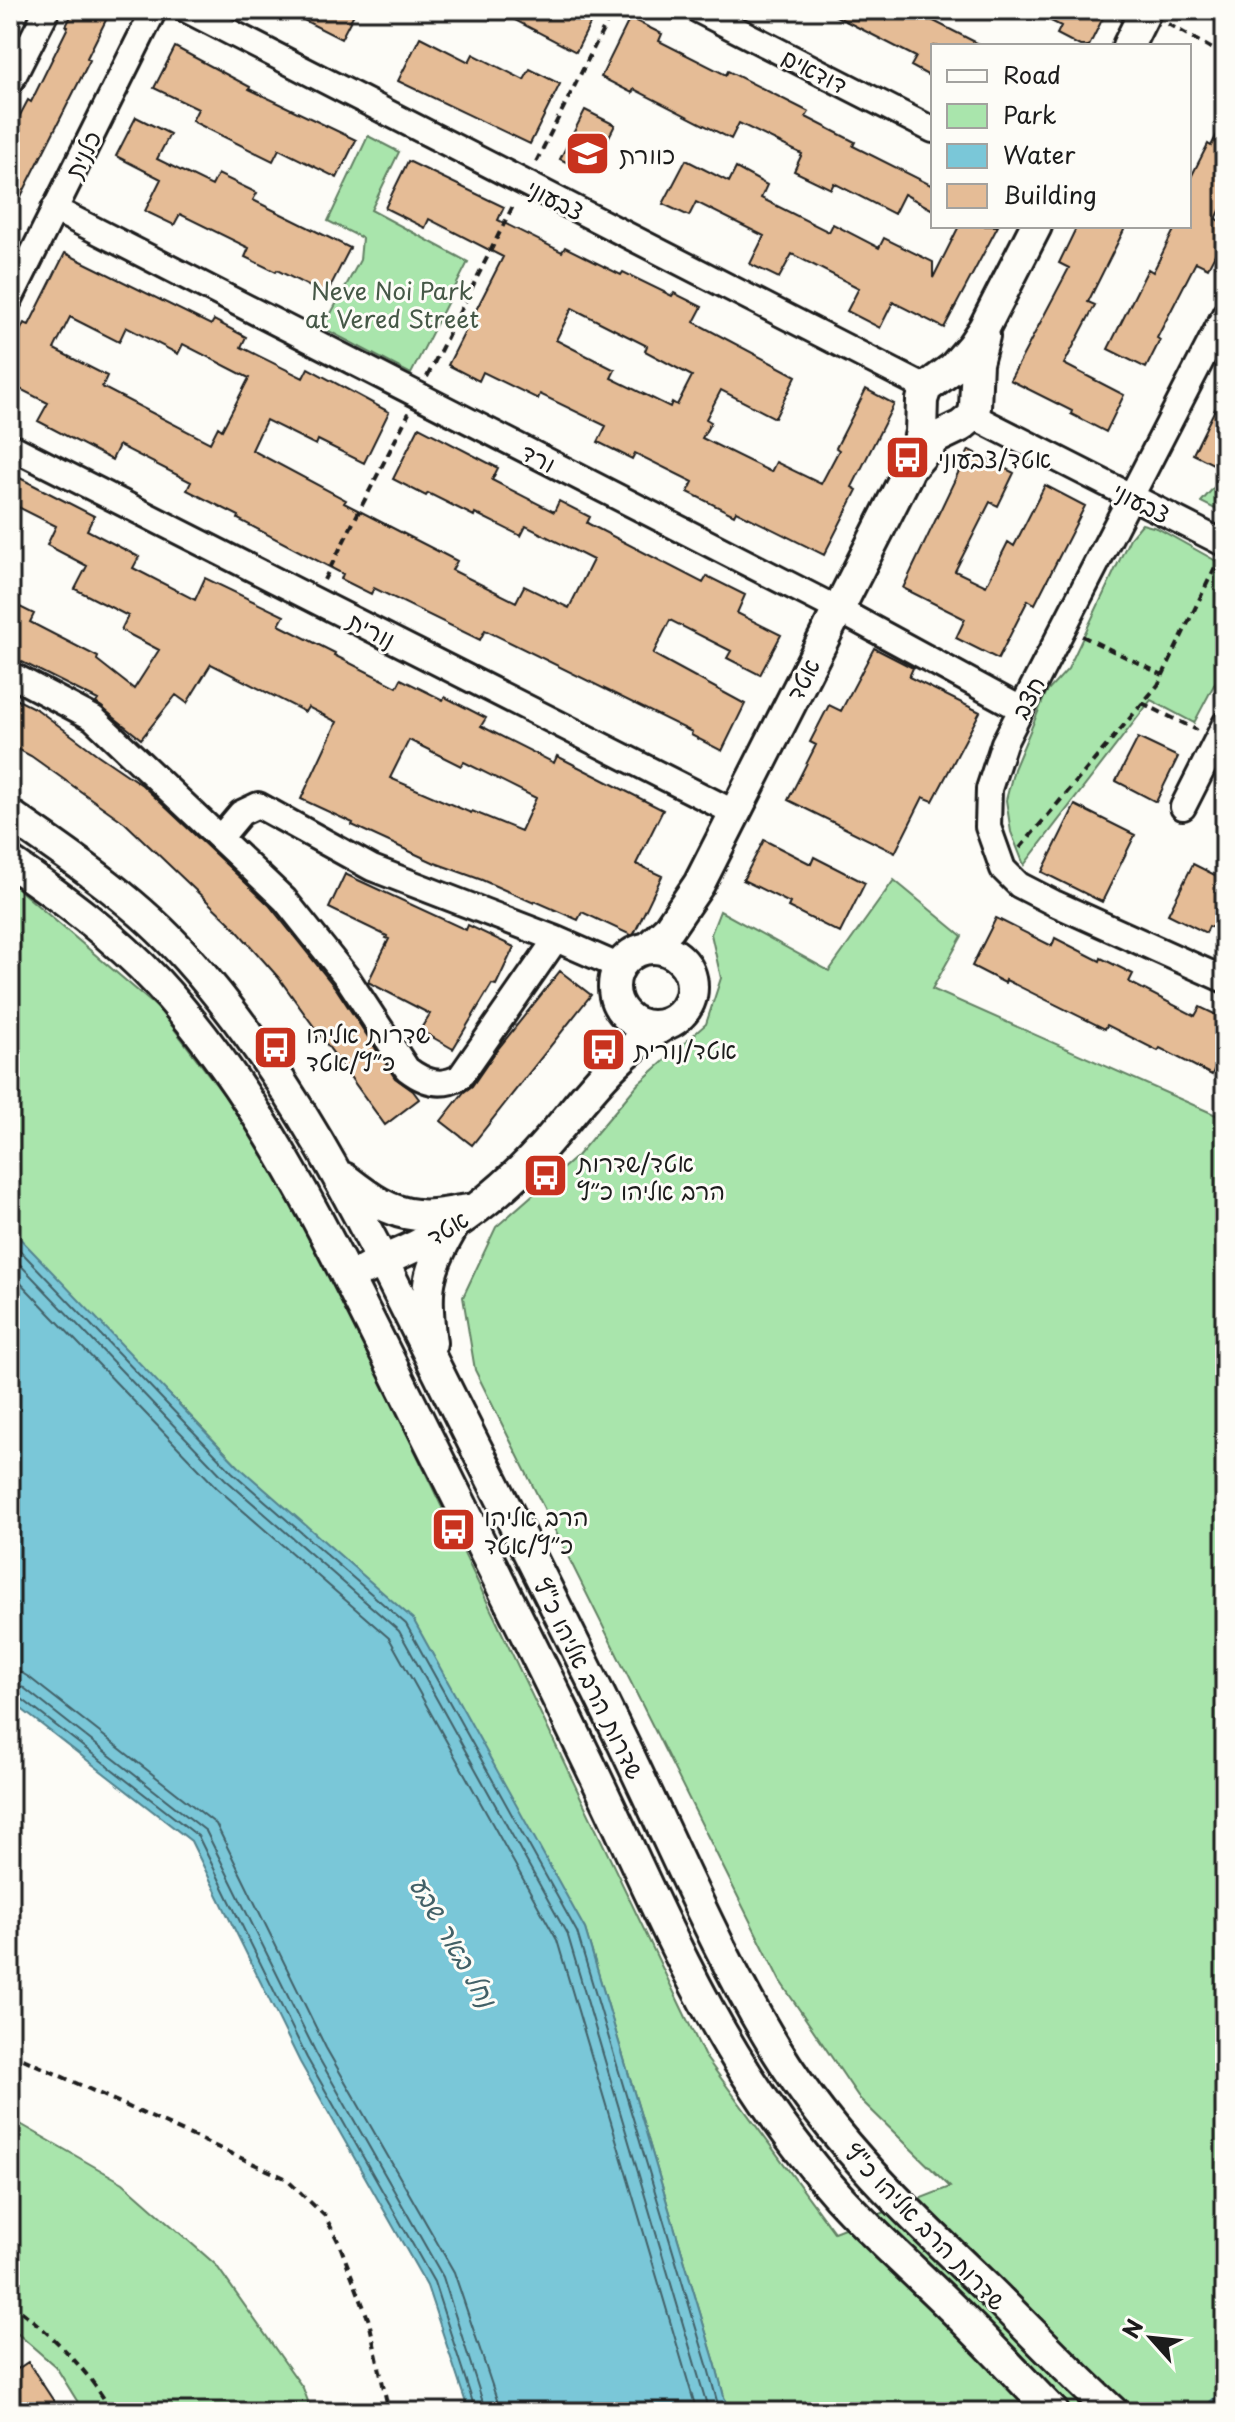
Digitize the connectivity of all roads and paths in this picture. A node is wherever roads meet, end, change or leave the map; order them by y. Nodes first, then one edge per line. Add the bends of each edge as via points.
1 (47, 10) edge
2 (154, 10) edge
3 (187, 10) edge
4 (613, 10) edge
5 (698, 10) edge
6 (1146, 11) edge
7 (1129, 44) edge
8 (1225, 56) edge
9 (10, 83) edge
10 (931, 129) edge
11 (525, 183) junction
12 (54, 209) junction
13 (1035, 228) edge
14 (10, 299) edge
15 (1225, 314) edge
16 (989, 319) junction
17 (929, 390) junction
18 (418, 395) junction
19 (967, 414) junction
20 (10, 446) edge
21 (907, 474) junction
22 (1131, 496) junction
23 (1222, 553) edge
24 (314, 600) junction
25 (837, 609) junction
26 (1063, 627) junction
27 (10, 674) edge
28 (1163, 675) junction
29 (1142, 703) junction
30 (1021, 709) junction
31 (1221, 732) edge
32 (1183, 807) dead end
33 (735, 813) junction
34 (10, 815) edge
35 (220, 838) junction
36 (10, 862) edge
37 (1003, 869) junction
38 (699, 884) junction
39 (556, 939) junction
40 (648, 948) junction
41 (620, 967) junction
42 (688, 970) junction
43 (1225, 980) edge
44 (616, 1001) junction
45 (664, 1025) junction
46 (595, 1083) junction
47 (336, 1171) junction
48 (466, 1215) junction
49 (383, 1261) junction
50 (348, 1278) junction
51 (434, 1365) junction
52 (10, 2053) edge
53 (10, 2303) edge
54 (1109, 2408) edge
55 (112, 2412) edge
56 (389, 2412) edge
57 (1053, 2412) edge

1 - 9 street
2 - 12 street, כלנית
3 - 11 street, צבעוני
4 - 11 path
5 - 10 street, דודאים
6 - 7 street
6 - 8 path
11 - 17 street, צבעוני
11 - 18 path
12 - 14 street, כלנית
12 - 18 street, ורד
13 - 16 street
15 - 22 street, חצב
16 - 17 street via 962,359
16 - 19 street
17 - 19 street via 959,377 972,389
17 - 19 street via 930,422 946,430
17 - 21 street, אטד
18 - 24 path
18 - 25 street, ורד
19 - 21 street, אטד via 925,449
19 - 22 street, צבעוני
20 - 24 street, נורית
21 - 25 street, אטד
22 - 23 street, צבעוני
22 - 26 street, חצב
23 - 28 path
24 - 33 street, נורית
25 - 30 street, ורד
25 - 33 street, אטד
26 - 28 path
26 - 30 street, חצב
27 - 35 street via 93,718
28 - 29 path
29 - 31 path
29 - 37 path
30 - 37 street, חצב via 989,789 988,827
31 - 32 street
33 - 38 street, אטד
34 - 47 street, שדרות הרב אליהו כ"ץ via 122,897 185,956 292,1097
35 - 39 street via 241,813 258,805 372,868
35 - 39 street via 285,900 348,979 407,1069 431,1083 450,1083 468,1068
36 - 50 street, שדרות הרב אליהו כ"ץ via 107,935 165,993 259,1118
37 - 43 street via 1019,885 1054,903
38 - 40 street, אטד
38 - 42 street, אטד via 684,932
39 - 41 street
40 - 41 street
40 - 42 street via 671,953
41 - 44 street
42 - 45 street via 690,1000 680,1016
44 - 45 street via 632,1021
44 - 46 street, אטד via 613,1033
45 - 46 street, אטד via 628,1050
46 - 48 street, אטד via 532,1159
47 - 48 street via 393,1210 418,1216
47 - 49 street, שדרות הרב אליהו כ"ץ
48 - 49 street, אטד
48 - 51 street via 439,1250 428,1283
49 - 50 street, אטד
49 - 51 street, שדרות הרב אליהו כ"ץ
50 - 57 street, שדרות הרב אליהו כ"ץ via 667,1926 746,2075 836,2194
51 - 54 street, שדרות הרב אליהו כ"ץ via 702,1909 779,2053 865,2169
52 - 56 path via 285,2178 325,2216 339,2243 369,2321
53 - 55 path via 68,2353

